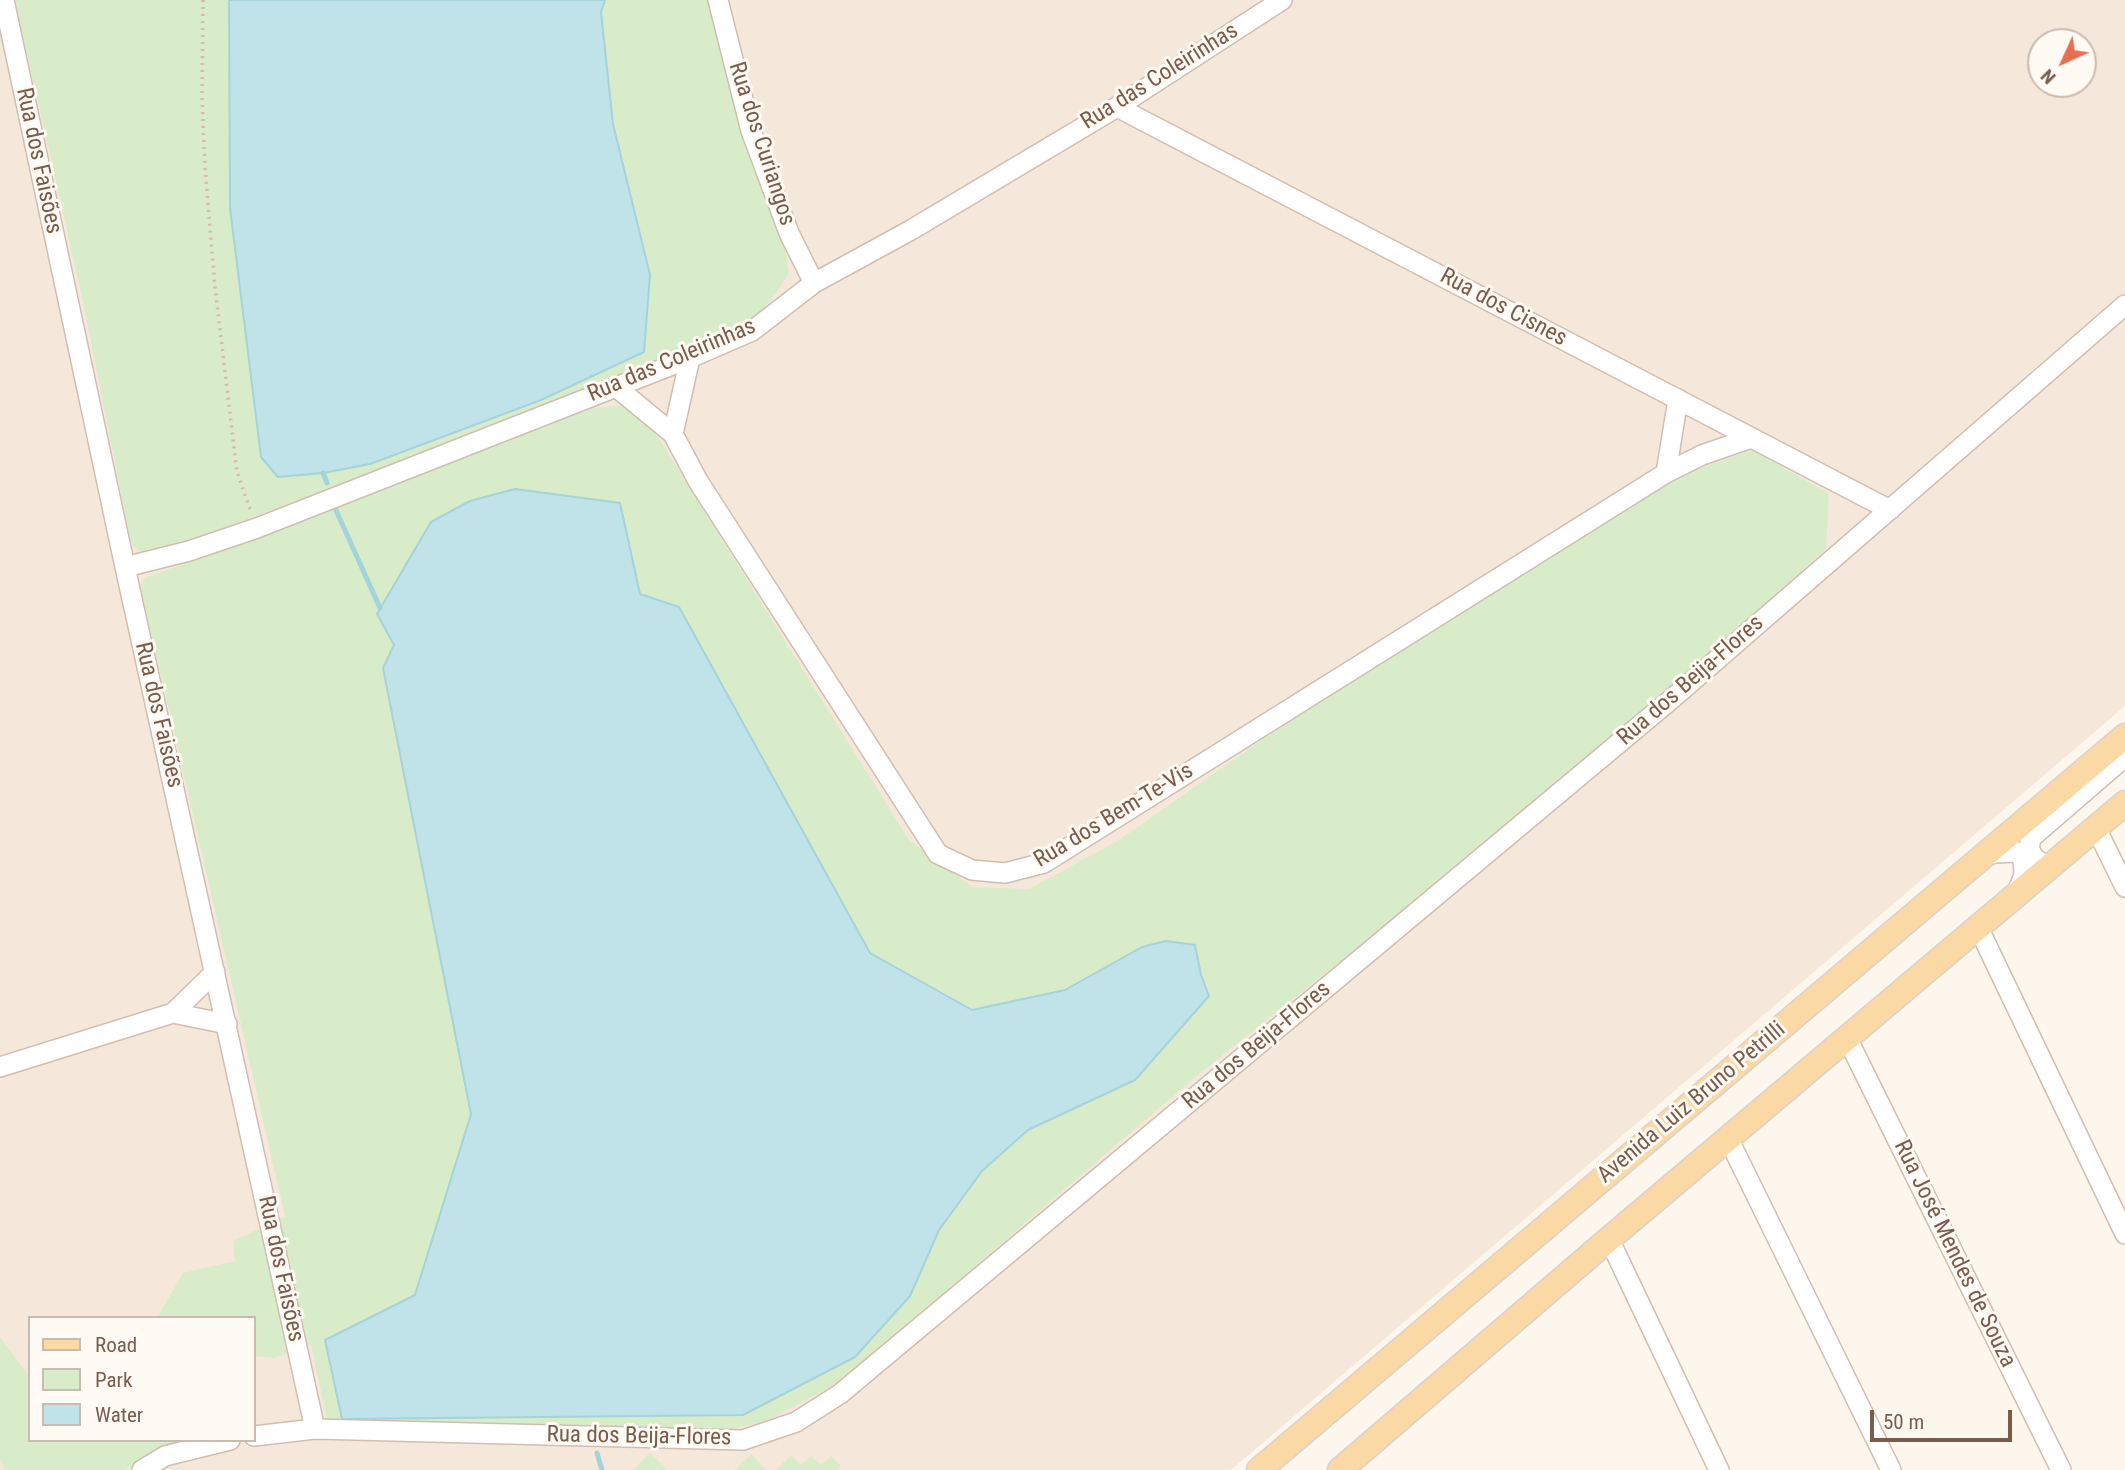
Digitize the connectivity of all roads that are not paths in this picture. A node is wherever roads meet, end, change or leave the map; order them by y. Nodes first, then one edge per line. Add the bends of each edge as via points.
1 (4, 0) edge
2 (718, 0) edge
3 (1282, 0) edge
4 (1117, 107) junction
5 (814, 283) junction
6 (2125, 304) edge
7 (690, 358) junction
8 (616, 387) junction
9 (1678, 399) junction
10 (673, 434) junction
11 (1751, 438) junction
12 (1666, 473) junction
13 (1890, 509) junction
14 (125, 567) junction
15 (2125, 736) edge
16 (2125, 746) edge
17 (2125, 803) edge
18 (2096, 828) junction
19 (1982, 858) junction
20 (2050, 867) junction
21 (2125, 887) edge
22 (2016, 895) junction
23 (1978, 927) junction
24 (215, 972) junction
25 (173, 1013) junction
26 (227, 1024) junction
27 (1847, 1038) junction
28 (0, 1067) edge
29 (1728, 1138) junction
30 (2125, 1234) edge
31 (1609, 1239) junction
32 (315, 1429) junction
33 (256, 1436) edge
34 (222, 1442) edge
35 (142, 1470) edge
36 (1259, 1470) edge
37 (1340, 1470) edge
38 (1719, 1470) edge
39 (1891, 1470) edge
40 (2061, 1470) edge

1 - 14 street, Rua dos Faisões
2 - 5 street, Rua dos Curiangos via 751,131 789,233
3 - 4 street, Rua das Coleirinhas
4 - 5 street, Rua das Coleirinhas
4 - 9 street, Rua dos Cisnes
5 - 7 street, Rua das Coleirinhas via 752,331
6 - 13 street, Rua dos Beija-Flores
7 - 8 street, Rua das Coleirinhas
7 - 10 street
8 - 10 street, Rua dos Bem-Te-Vis
8 - 14 street, Rua das Coleirinhas via 257,528
9 - 11 street, Rua dos Cisnes
9 - 12 street
10 - 12 street, Rua dos Bem-Te-Vis via 698,481 938,855 972,870 1005,873 1044,863
11 - 12 street, Rua dos Bem-Te-Vis
11 - 13 street, Rua dos Cisnes
13 - 32 street, Rua dos Beija-Flores via 1674,697 840,1394 796,1422 743,1440
14 - 24 street, Rua dos Faisões
15 - 19 main road, Avenida Luiz Bruno Petrilli
16 - 20 street via 2120,761 2031,838 2031,855
17 - 18 main road
18 - 20 main road
18 - 21 street
19 - 22 street via 2017,852 2024,875
19 - 36 main road, Avenida Luiz Bruno Petrilli
20 - 22 main road
22 - 23 main road
23 - 27 main road
23 - 30 street
24 - 25 street
24 - 26 street, Rua dos Faisões
25 - 26 street
25 - 28 street
26 - 32 street, Rua dos Faisões
27 - 29 main road
27 - 40 street, Rua José Mendes de Souza
29 - 31 main road
29 - 39 street
31 - 37 main road
31 - 38 street
32 - 33 street, Rua dos Beija-Flores
34 - 35 street via 165,1456

